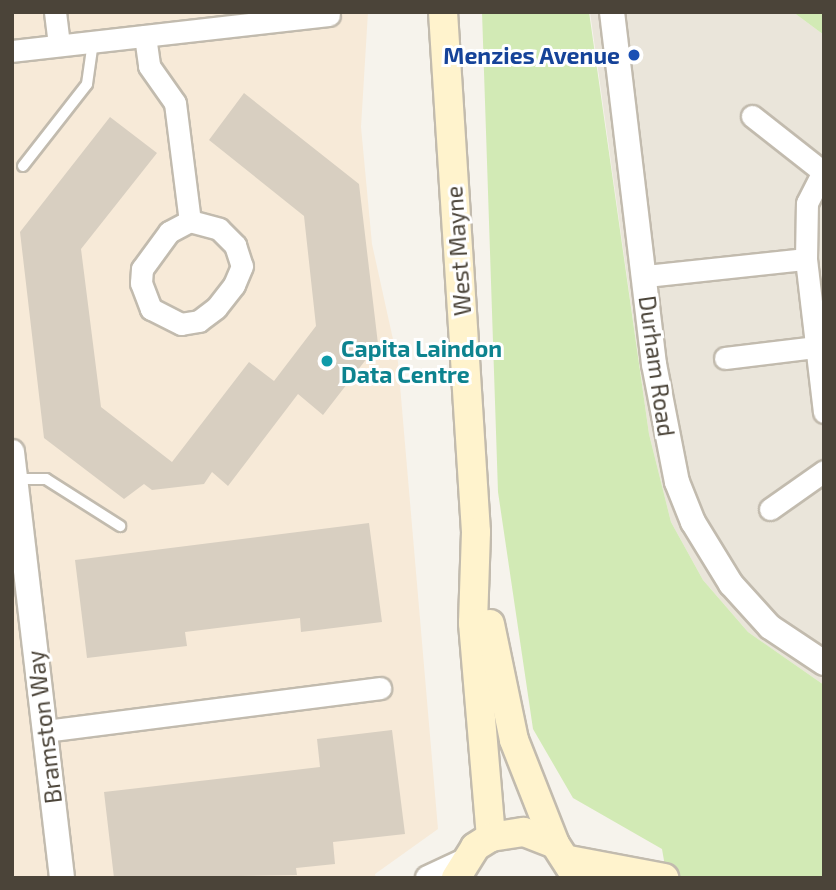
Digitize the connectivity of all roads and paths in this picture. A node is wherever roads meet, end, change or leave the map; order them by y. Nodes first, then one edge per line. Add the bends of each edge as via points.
1 (55, 12) edge
2 (443, 12) edge
3 (612, 12) edge
4 (329, 15) dead end
5 (296, 16) edge
6 (145, 36) junction
7 (93, 41) junction
8 (59, 45) junction
9 (12, 51) edge
10 (752, 116) dead end
11 (23, 166) dead end
12 (823, 171) edge
13 (190, 221) junction
14 (806, 259) junction
15 (646, 276) junction
16 (816, 347) junction
17 (725, 358) dead end
18 (824, 412) edge
19 (12, 452) edge
20 (824, 471) edge
21 (15, 479) junction
22 (769, 509) dead end
23 (120, 526) dead end
24 (476, 531) junction
25 (824, 663) edge
26 (380, 688) dead end
27 (45, 731) junction
28 (491, 837) junction
29 (567, 861) edge
30 (459, 870) edge
31 (62, 878) edge
32 (428, 878) edge
33 (664, 878) edge

1 - 8 street
2 - 24 main road, West Mayne
3 - 15 street, Durham Road
4 - 5 street
5 - 6 street
6 - 7 street
6 - 13 street via 149,66 174,103
7 - 8 street
7 - 11 lane via 87,84
8 - 9 street
10 - 12 street
12 - 14 street via 807,203
13 - 13 street via 219,229 235,245 242,266 216,308 199,321 181,324 150,309 141,283 149,258 169,232
14 - 15 street
14 - 16 street
15 - 25 street, Durham Road via 664,430 693,522 712,558 750,606 778,633
16 - 17 street
16 - 18 street
19 - 21 street, Bramston Way
20 - 22 street
21 - 23 lane via 46,479
21 - 27 street, Bramston Way
24 - 28 main road, West Mayne via 473,623
24 - 29 main road, West Mayne via 496,662 514,740
26 - 27 street
27 - 31 street, Bramston Way
28 - 29 main road via 524,832
28 - 30 main road
29 - 33 main road
30 - 32 street

